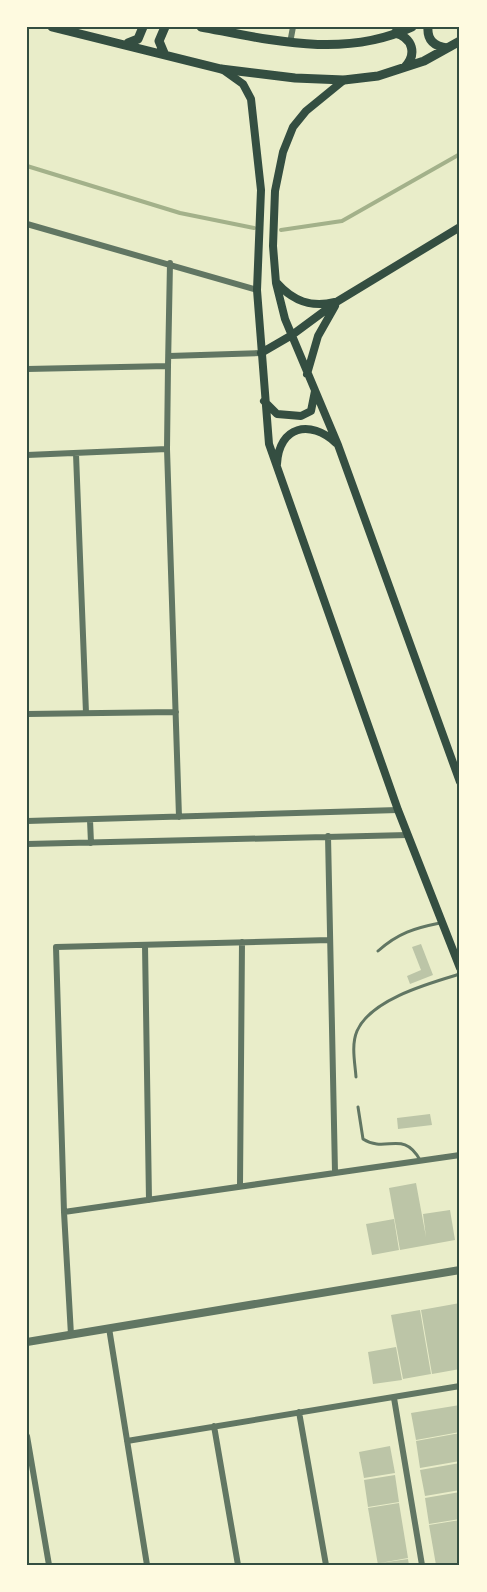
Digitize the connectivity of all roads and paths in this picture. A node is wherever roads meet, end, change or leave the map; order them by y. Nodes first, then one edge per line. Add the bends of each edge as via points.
1 (52, 27) edge
2 (143, 27) edge
3 (165, 27) edge
4 (201, 27) edge
5 (293, 27) edge
6 (412, 27) edge
7 (428, 27) edge
8 (394, 33) junction
9 (460, 41) edge
10 (290, 43) junction
11 (126, 44) junction
12 (447, 48) junction
13 (164, 53) junction
14 (405, 67) junction
15 (221, 69) junction
16 (344, 81) junction
17 (27, 224) edge
18 (460, 227) edge
19 (170, 263) junction
20 (276, 282) junction
21 (257, 290) junction
22 (338, 301) junction
23 (292, 335) junction
24 (261, 353) junction
25 (169, 356) junction
26 (168, 366) junction
27 (27, 369) edge
28 (307, 374) junction
29 (315, 390) junction
30 (264, 401) junction
31 (338, 445) junction
32 (167, 449) junction
33 (76, 454) junction
34 (27, 455) edge
35 (276, 469) junction
36 (176, 712) junction
37 (86, 713) junction
38 (27, 714) edge
39 (460, 782) edge
40 (398, 810) junction
41 (179, 817) junction
42 (90, 820) junction
43 (27, 821) edge
44 (408, 835) junction
45 (328, 836) junction
46 (91, 843) junction
47 (27, 844) edge
48 (442, 923) junction
49 (330, 940) junction
50 (242, 942) junction
51 (145, 945) junction
52 (378, 951) dead end
53 (460, 968) edge
54 (460, 974) edge
55 (356, 1077) dead end
56 (358, 1107) dead end
57 (460, 1155) edge
58 (420, 1160) junction
59 (335, 1172) junction
60 (240, 1186) junction
61 (149, 1200) junction
62 (64, 1212) junction
63 (460, 1270) edge
64 (109, 1329) junction
65 (71, 1335) junction
66 (27, 1342) edge
67 (460, 1386) edge
68 (394, 1398) junction
69 (299, 1412) junction
70 (214, 1426) junction
71 (27, 1436) edge
72 (127, 1441) junction
73 (49, 1565) edge
74 (147, 1565) edge
75 (238, 1565) edge
76 (326, 1565) edge
77 (422, 1565) edge

1 - 11 main road
2 - 11 main road via 138,39
3 - 13 main road via 159,40
4 - 10 main road
5 - 10 street
6 - 8 main road
7 - 12 main road via 433,43
8 - 10 main road via 343,45
8 - 14 main road via 412,46
9 - 12 main road
11 - 13 main road
12 - 14 main road
13 - 15 main road
14 - 16 main road
15 - 16 main road
15 - 21 main road via 243,84 251,99 261,190
16 - 20 main road via 306,111 293,127 283,152 275,190
17 - 19 street
18 - 22 main road
19 - 21 street
19 - 25 street
20 - 22 main road via 297,300 324,305
20 - 23 main road
21 - 24 main road
22 - 23 main road
22 - 28 main road via 318,336
23 - 24 main road
23 - 28 main road
24 - 25 street
24 - 30 main road
25 - 26 street
26 - 27 street
26 - 32 street
28 - 29 main road
29 - 30 main road via 310,411 301,416 277,414
29 - 31 main road
30 - 35 main road via 268,444
31 - 35 main road via 320,431 301,429 282,441
31 - 39 main road
32 - 33 street
32 - 36 street
33 - 34 street
33 - 37 street
35 - 40 main road
36 - 37 street
36 - 41 street
37 - 38 street
40 - 41 street
40 - 44 main road
41 - 42 street
42 - 43 street
42 - 46 street
44 - 45 street
44 - 48 main road
45 - 46 street
45 - 49 street
46 - 47 street
48 - 52 lane via 411,929 393,937
48 - 53 main road
49 - 50 street
49 - 59 street
50 - 51 street
50 - 60 street
51 - 61 street
51 - 62 street via 56,947
54 - 55 lane via 410,990 373,1012 357,1031
56 - 58 lane via 363,1139 370,1144 405,1143
57 - 58 street
58 - 59 street
59 - 60 street
60 - 61 street
61 - 62 street
62 - 65 street
63 - 64 street
64 - 65 street
64 - 72 street
65 - 66 street
67 - 68 street
68 - 69 street
68 - 77 street
69 - 70 street
69 - 76 street
70 - 72 street
70 - 75 street
71 - 73 street
72 - 74 street

